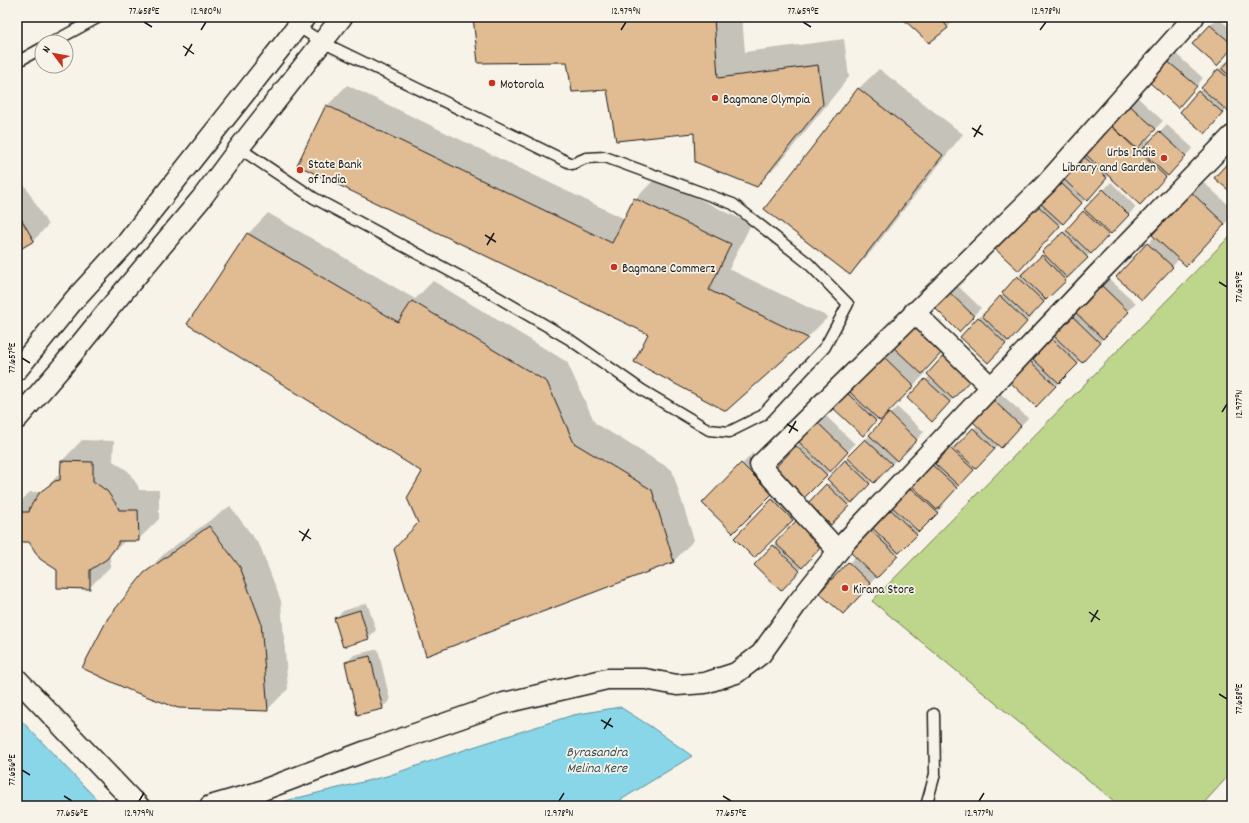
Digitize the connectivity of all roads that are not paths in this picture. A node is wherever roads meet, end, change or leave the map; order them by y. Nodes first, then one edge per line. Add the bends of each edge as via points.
1 (99, 17) edge
2 (342, 17) edge
3 (1194, 17) edge
4 (301, 22) edge
5 (68, 34) edge
6 (322, 42) junction
7 (34, 52) edge
8 (17, 62) edge
9 (1232, 136) edge
10 (239, 148) junction
11 (914, 312) junction
12 (17, 370) edge
13 (991, 387) junction
14 (17, 419) edge
15 (838, 551) junction
16 (17, 679) edge
17 (934, 714) dead end
18 (139, 806) edge
19 (210, 806) edge
20 (926, 806) edge

1 - 5 lane
2 - 6 street
3 - 11 street via 1046,184
4 - 6 lane
4 - 12 street via 128,241 74,300
6 - 10 street
6 - 10 lane via 572,164 586,158 605,156 733,204 808,264 848,304 825,347 761,416 729,432 709,430 642,390 569,339 487,291 314,198
7 - 8 lane
9 - 13 street
10 - 14 street via 201,199
11 - 13 street
11 - 15 street via 760,465
13 - 15 street
15 - 19 street via 761,654 736,673 705,683 677,685 645,678 607,679 504,703 255,793
16 - 18 street
17 - 20 lane via 935,774

